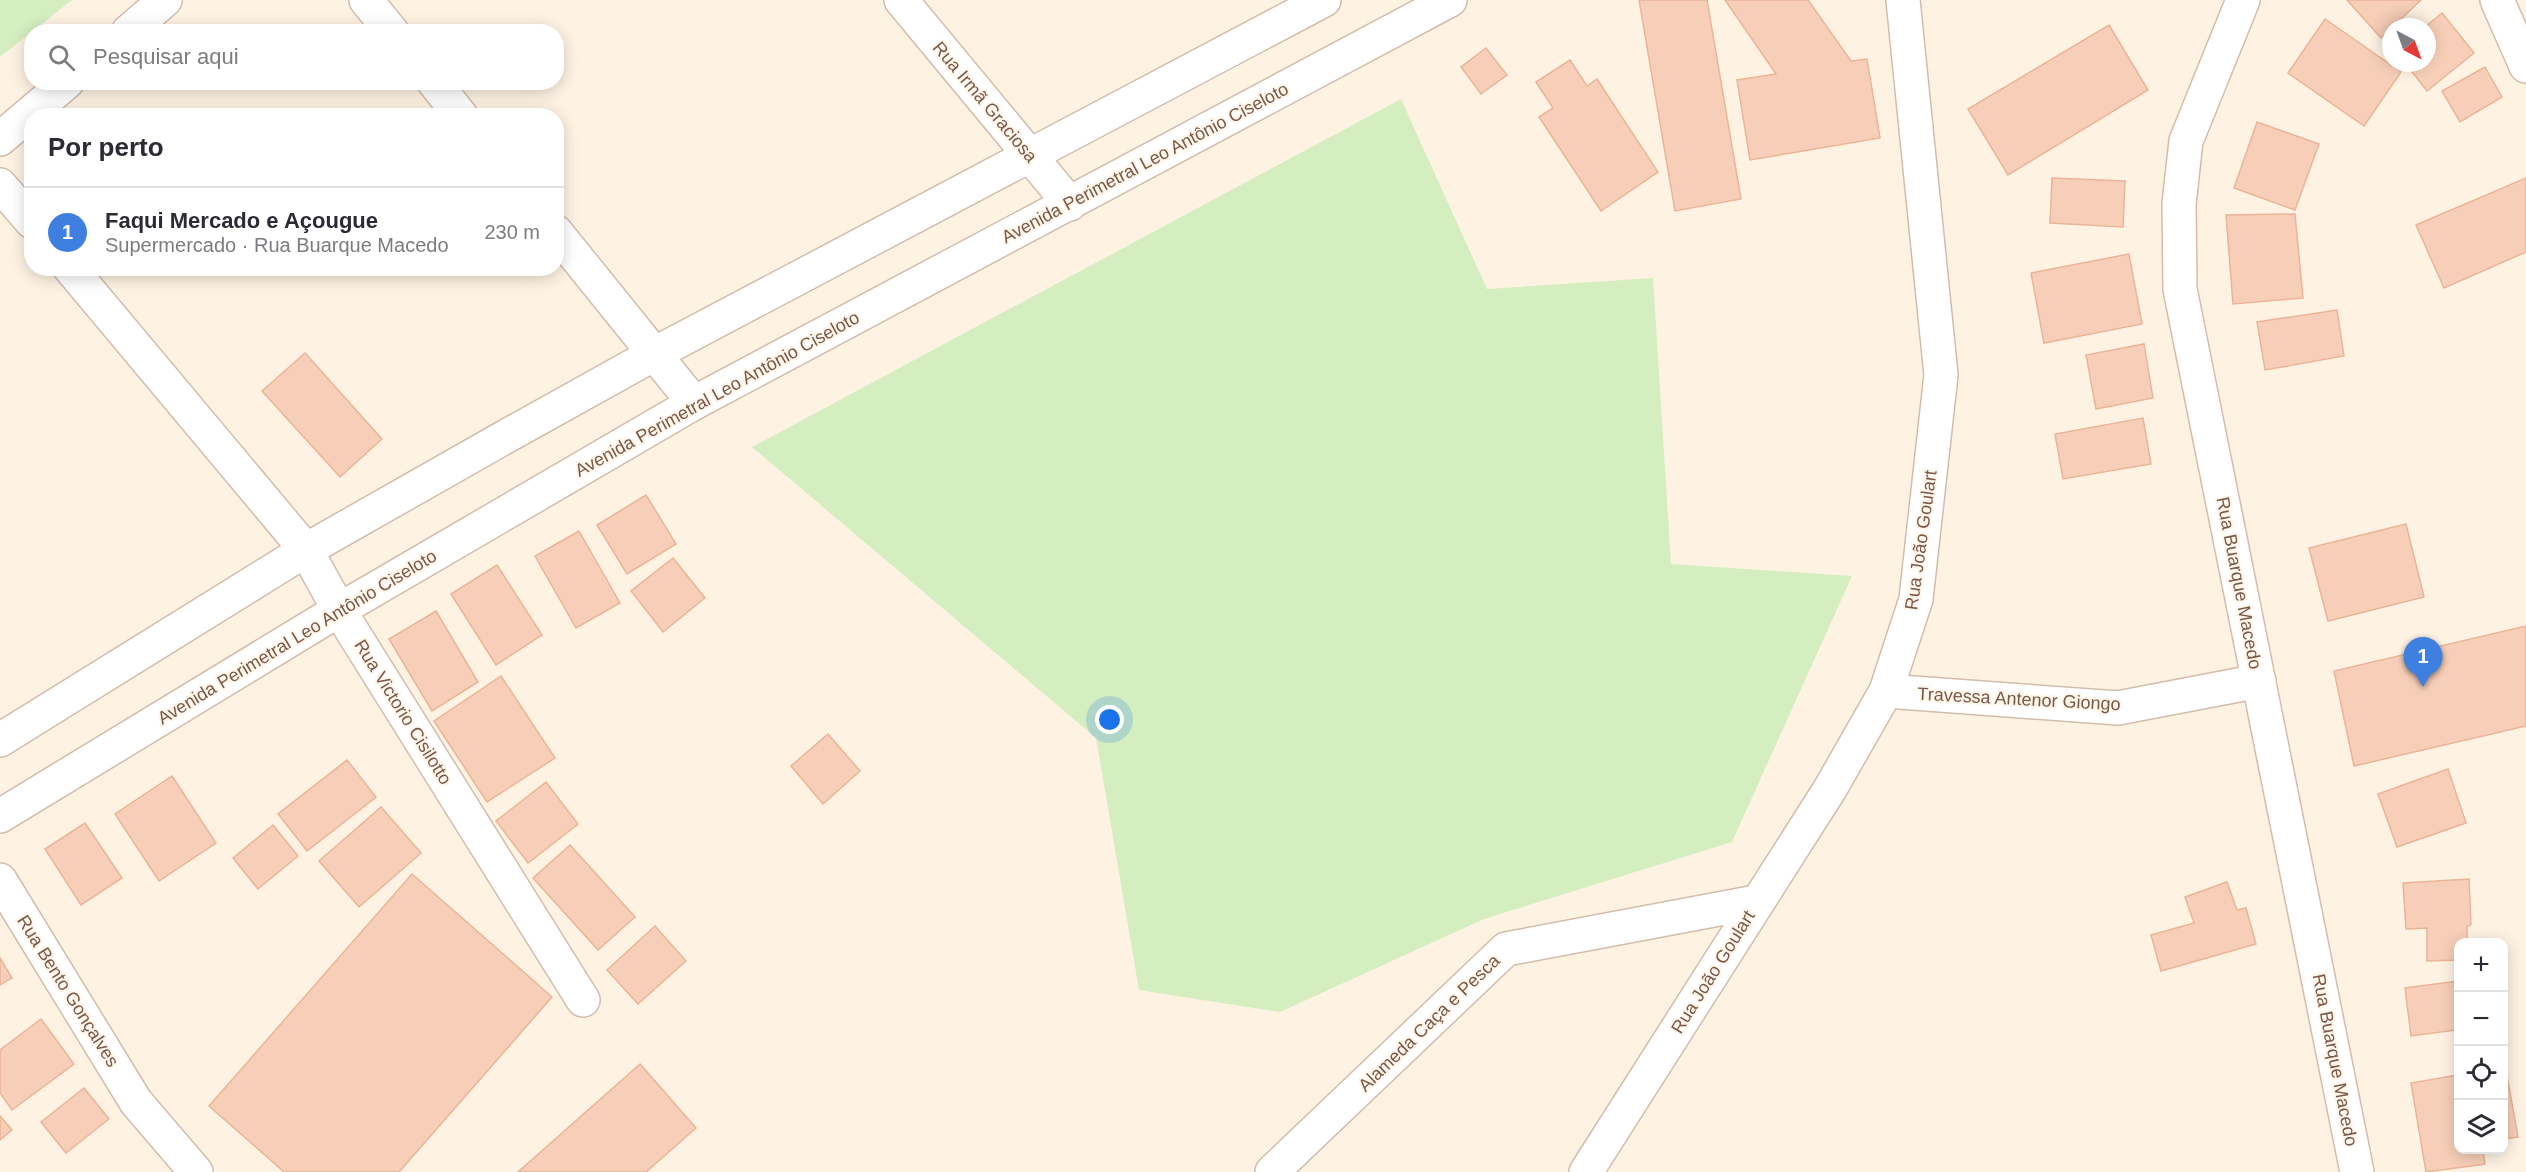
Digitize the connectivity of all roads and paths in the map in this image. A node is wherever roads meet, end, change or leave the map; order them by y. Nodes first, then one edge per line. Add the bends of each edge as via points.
1 (165, 0) edge
2 (366, 0) edge
3 (901, 0) edge
4 (1324, 0) edge
5 (1450, 0) edge
6 (1903, 0) edge
7 (2243, 0) edge
8 (2497, 0) edge
9 (137, 24) edge
10 (386, 24) edge
11 (2526, 66) edge
12 (58, 90) edge
13 (440, 90) edge
14 (36, 108) edge
15 (455, 108) edge
16 (24, 119) edge
17 (0, 139) edge
18 (1030, 155) junction
19 (0, 185) edge
20 (1070, 204) junction
21 (24, 213) edge
22 (564, 242) edge
23 (77, 276) edge
24 (656, 353) junction
25 (694, 403) junction
26 (306, 550) junction
27 (339, 610) junction
28 (2259, 681) junction
29 (1886, 691) junction
30 (0, 740) edge
31 (0, 816) edge
32 (0, 880) edge
33 (1756, 902) junction
34 (583, 1000) dead end
35 (196, 1172) edge
36 (1272, 1172) edge
37 (1586, 1172) edge
38 (2357, 1172) edge

1 - 9 street
2 - 10 street
3 - 18 street, Rua Irmã Graciosa
4 - 18 street
5 - 20 street, Avenida Perimetral Leo Antônio Ciseloto
6 - 29 street, Rua João Goulart via 1941,375 1916,599
7 - 28 street, Rua Buarque Macedo via 2186,141 2179,204 2180,289
8 - 11 street
12 - 14 street
13 - 15 street
16 - 17 street
18 - 20 street, Rua Irmã Graciosa
18 - 24 street
19 - 21 street
20 - 25 street, Avenida Perimetral Leo Antônio Ciseloto
22 - 24 street
23 - 26 street, Rua Victorio Cisilotto
24 - 25 street
24 - 26 street
25 - 27 street, Avenida Perimetral Leo Antônio Ciseloto
26 - 27 street, Rua Victorio Cisilotto
26 - 30 street
27 - 31 street, Avenida Perimetral Leo Antônio Ciseloto
27 - 34 street, Rua Victorio Cisilotto
28 - 29 street, Travessa Antenor Giongo via 2118,708
28 - 38 street, Rua Buarque Macedo
29 - 33 street, Rua João Goulart via 1830,789
32 - 35 street, Rua Bento Gonçalves via 136,1102
33 - 36 street, Alameda Caça e Pesca via 1506,949
33 - 37 street, Rua João Goulart

